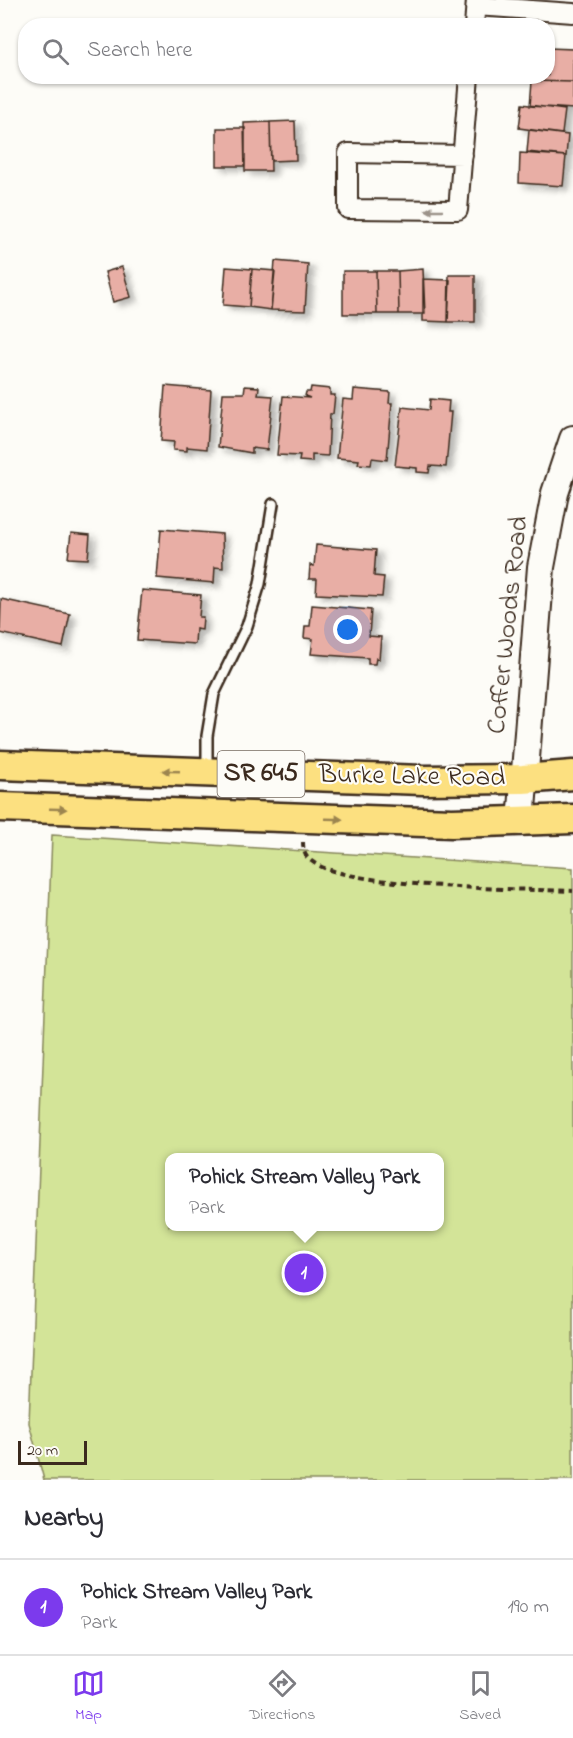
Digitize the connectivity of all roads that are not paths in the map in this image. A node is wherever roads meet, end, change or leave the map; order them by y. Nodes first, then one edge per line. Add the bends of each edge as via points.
1 (476, 3) edge
2 (573, 13) edge
3 (475, 18) edge
4 (469, 84) edge
5 (463, 155) junction
6 (573, 439) edge
7 (273, 504) dead end
8 (0, 765) edge
9 (207, 772) junction
10 (573, 775) edge
11 (523, 779) junction
12 (0, 807) edge
13 (573, 819) edge
14 (521, 822) junction

1 - 2 street
1 - 3 street
4 - 5 street
5 -> 5 street via 458,210 348,209 348,153
6 - 11 street, Coffer Woods Road via 555,494 541,567
7 - 9 lane via 257,594 247,626 214,694 207,736
9 -> 8 main road, Burke Lake Road / SR 645
9 - 11 main road, Burke Lake Road / SR 645 via 423,780
10 - 11 main road, Burke Lake Road / SR 645
11 - 14 street, Coffer Woods Road
12 -> 14 main road, Burke Lake Road / SR 645
13 - 14 main road, Burke Lake Road / SR 645

